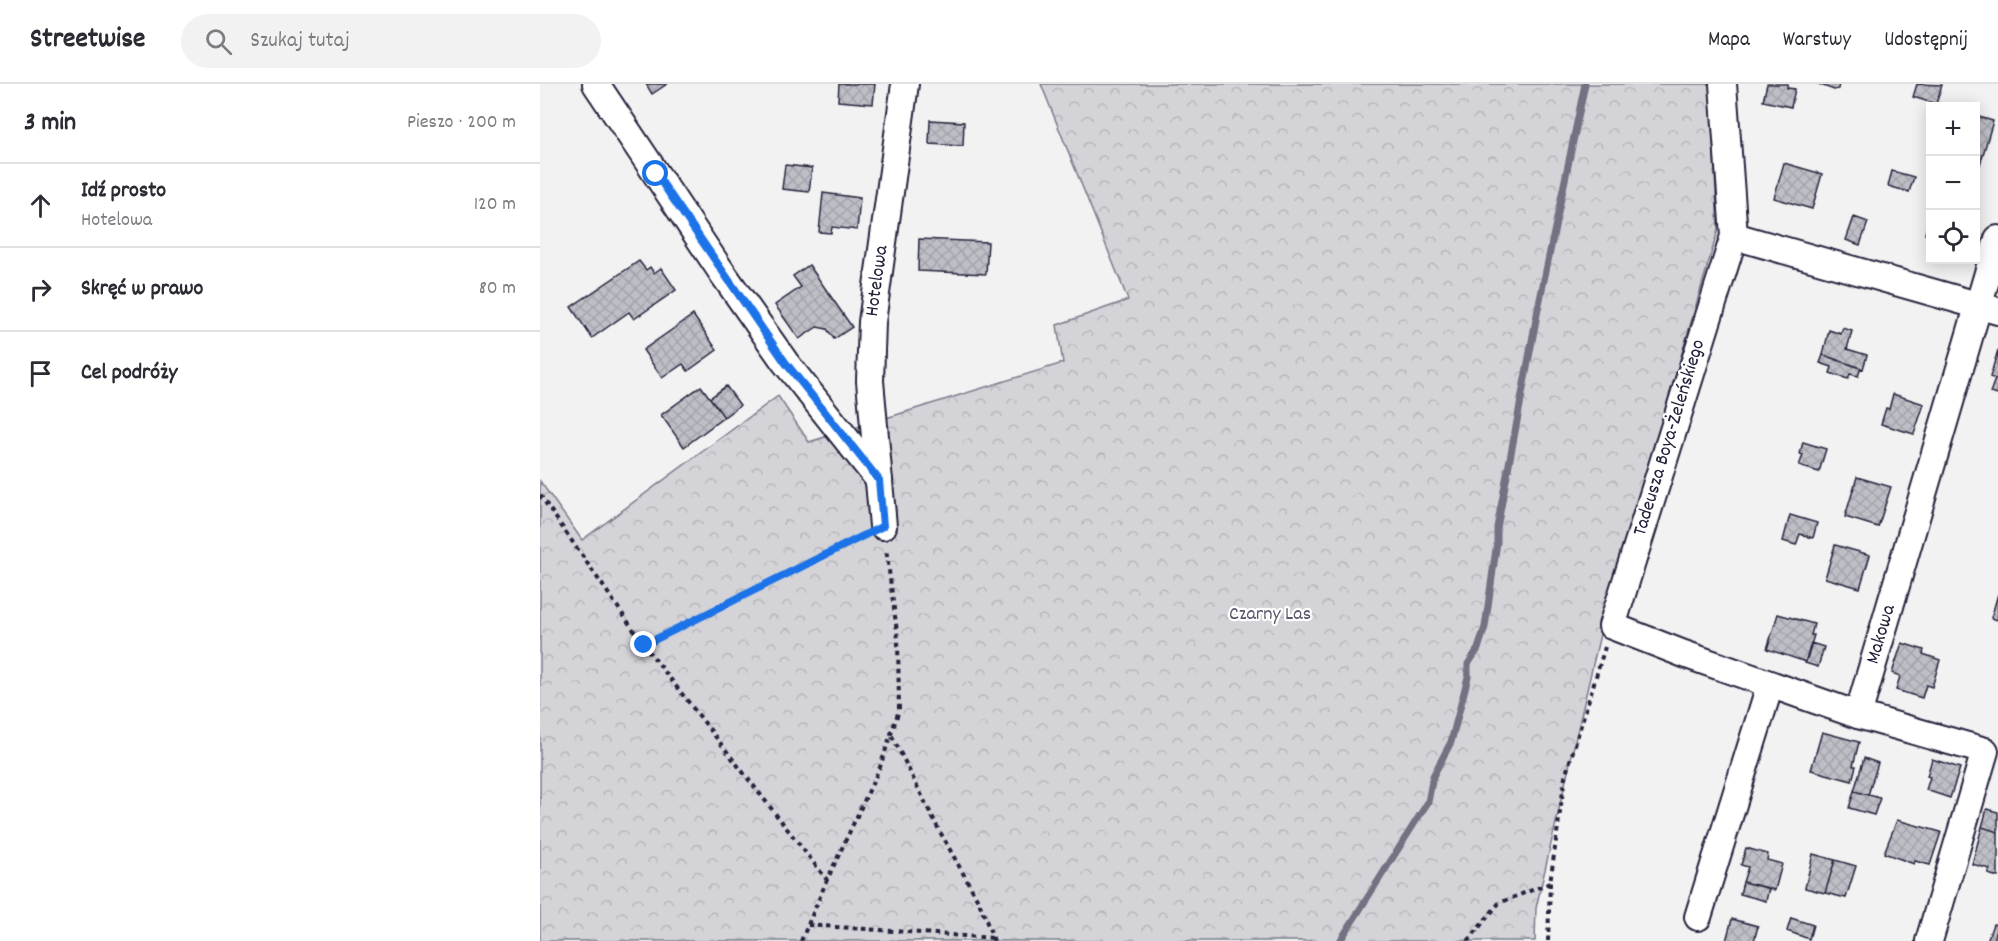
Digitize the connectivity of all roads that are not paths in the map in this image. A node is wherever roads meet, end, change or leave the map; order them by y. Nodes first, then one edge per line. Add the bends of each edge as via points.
1 (596, 84) edge
2 (905, 84) edge
3 (1724, 84) edge
4 (1734, 236) junction
5 (1998, 239) edge
6 (1988, 309) edge
7 (879, 480) junction
8 (883, 526) road end
9 (1770, 685) junction
10 (1858, 715) junction
11 (1992, 753) edge
12 (1698, 916) dead end
13 (1929, 941) edge

1 - 7 street via 785,362
2 - 7 street, Hotelowa via 872,322 870,381
3 - 4 street, Tadeusza Boya-Żeleńskiego
4 - 6 street
4 - 9 street, Tadeusza Boya-Żeleńskiego via 1612,626
5 - 6 street, Makowa
6 - 10 street, Makowa
7 - 8 street, Hotelowa
9 - 10 street
9 - 12 street
10 - 11 street
11 - 13 street

